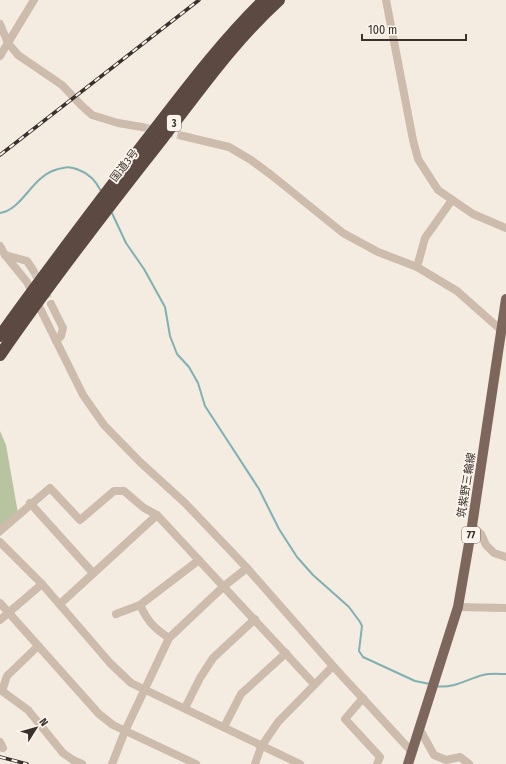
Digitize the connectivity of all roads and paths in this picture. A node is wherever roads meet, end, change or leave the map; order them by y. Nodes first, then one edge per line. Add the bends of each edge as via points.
1 (34, 0) edge
2 (264, 0) edge
3 (279, 0) edge
4 (386, 0) edge
5 (0, 24) edge
6 (8, 43) junction
7 (231, 43) junction
8 (0, 56) edge
9 (142, 127) tunnel mouth
10 (183, 136) tunnel mouth
11 (452, 200) junction
12 (100, 209) junction
13 (506, 228) edge
14 (0, 246) edge
15 (5, 255) junction
16 (417, 267) junction
17 (33, 270) tunnel mouth
18 (35, 297) junction
19 (506, 299) edge
20 (51, 304) tunnel mouth
21 (0, 336) edge
22 (503, 338) edge
23 (56, 341) junction
24 (0, 355) edge
25 (30, 504) junction
26 (158, 515) junction
27 (472, 526) junction
28 (0, 531) edge
29 (0, 542) edge
30 (506, 557) edge
31 (199, 560) junction
32 (247, 568) junction
33 (93, 573) junction
34 (42, 584) junction
35 (224, 586) junction
36 (0, 603) edge
37 (60, 604) junction
38 (140, 605) junction
39 (458, 607) junction
40 (506, 608) edge
41 (9, 613) junction
42 (116, 614) dead end
43 (255, 619) junction
44 (0, 620) edge
45 (169, 638) junction
46 (38, 646) junction
47 (286, 653) junction
48 (333, 666) junction
49 (314, 684) junction
50 (145, 691) junction
51 (363, 698) junction
52 (185, 708) junction
53 (224, 727) junction
54 (419, 728) junction
55 (125, 731) junction
56 (261, 746) junction
57 (412, 752) junction
58 (82, 764) edge
59 (112, 764) edge
60 (196, 764) edge
61 (255, 764) edge
62 (300, 764) edge
63 (377, 764) edge
64 (408, 764) edge
65 (469, 764) edge

1 - 6 street
2 - 7 highway, 国道3号 / 3
3 - 7 highway, 国道3号 / 3
4 - 11 street via 418,159 438,190
5 - 6 street
6 - 8 street
6 - 9 street via 18,55 62,85 92,115
7 - 12 highway, 国道3号 / 3 via 114,200
7 - 12 highway, 国道3号 / 3 via 199,72 110,188
10 - 16 street via 229,147 270,174 344,233 378,252
11 - 13 street via 473,214
11 - 16 street via 425,238
12 - 18 highway, 国道3号 / 3
14 - 15 street
15 - 17 street via 27,261
15 - 18 street via 27,282
16 - 22 street via 457,291
18 - 21 highway, 国道3号 / 3
18 - 23 street
18 - 24 highway, 国道3号 / 3
19 - 22 main road, 筑紫野三輪線 / 77
20 - 23 street via 63,328 61,336
22 - 27 main road, 筑紫野三輪線 / 77
23 - 32 street via 83,395 104,425 185,503
25 - 26 street via 50,488 80,520 114,491 124,491 144,508
25 - 28 street
25 - 33 street
26 - 31 street
26 - 33 street
27 - 30 street via 482,534 494,553
27 - 39 main road, 筑紫野三輪線 / 77
29 - 34 street
31 - 35 street
31 - 38 street
32 - 35 street
32 - 48 street
33 - 37 street
34 - 37 street
34 - 41 street
35 - 43 street
35 - 45 street
36 - 41 street
37 - 50 street via 110,663 131,683
38 - 42 street
38 - 45 street via 146,619
39 - 40 street
39 - 54 main road, 筑紫野三輪線 / 77
41 - 44 street
41 - 46 street
43 - 47 street
43 - 52 street via 213,658
45 - 50 street
46 - 55 street via 99,714
46 - 58 street via 7,676 2,691 28,710 63,753
47 - 49 street
47 - 53 street via 241,694
48 - 49 street
48 - 51 street
49 - 56 street via 278,722
50 - 52 street
50 - 55 street
51 - 57 street
51 - 63 street via 345,719 380,757
52 - 53 street
53 - 56 street
54 - 57 main road, 筑紫野三輪線 / 77
54 - 65 street via 434,755 446,760 460,757
55 - 59 street
55 - 60 street
56 - 61 street
56 - 62 street
57 - 64 main road, 筑紫野三輪線 / 77

